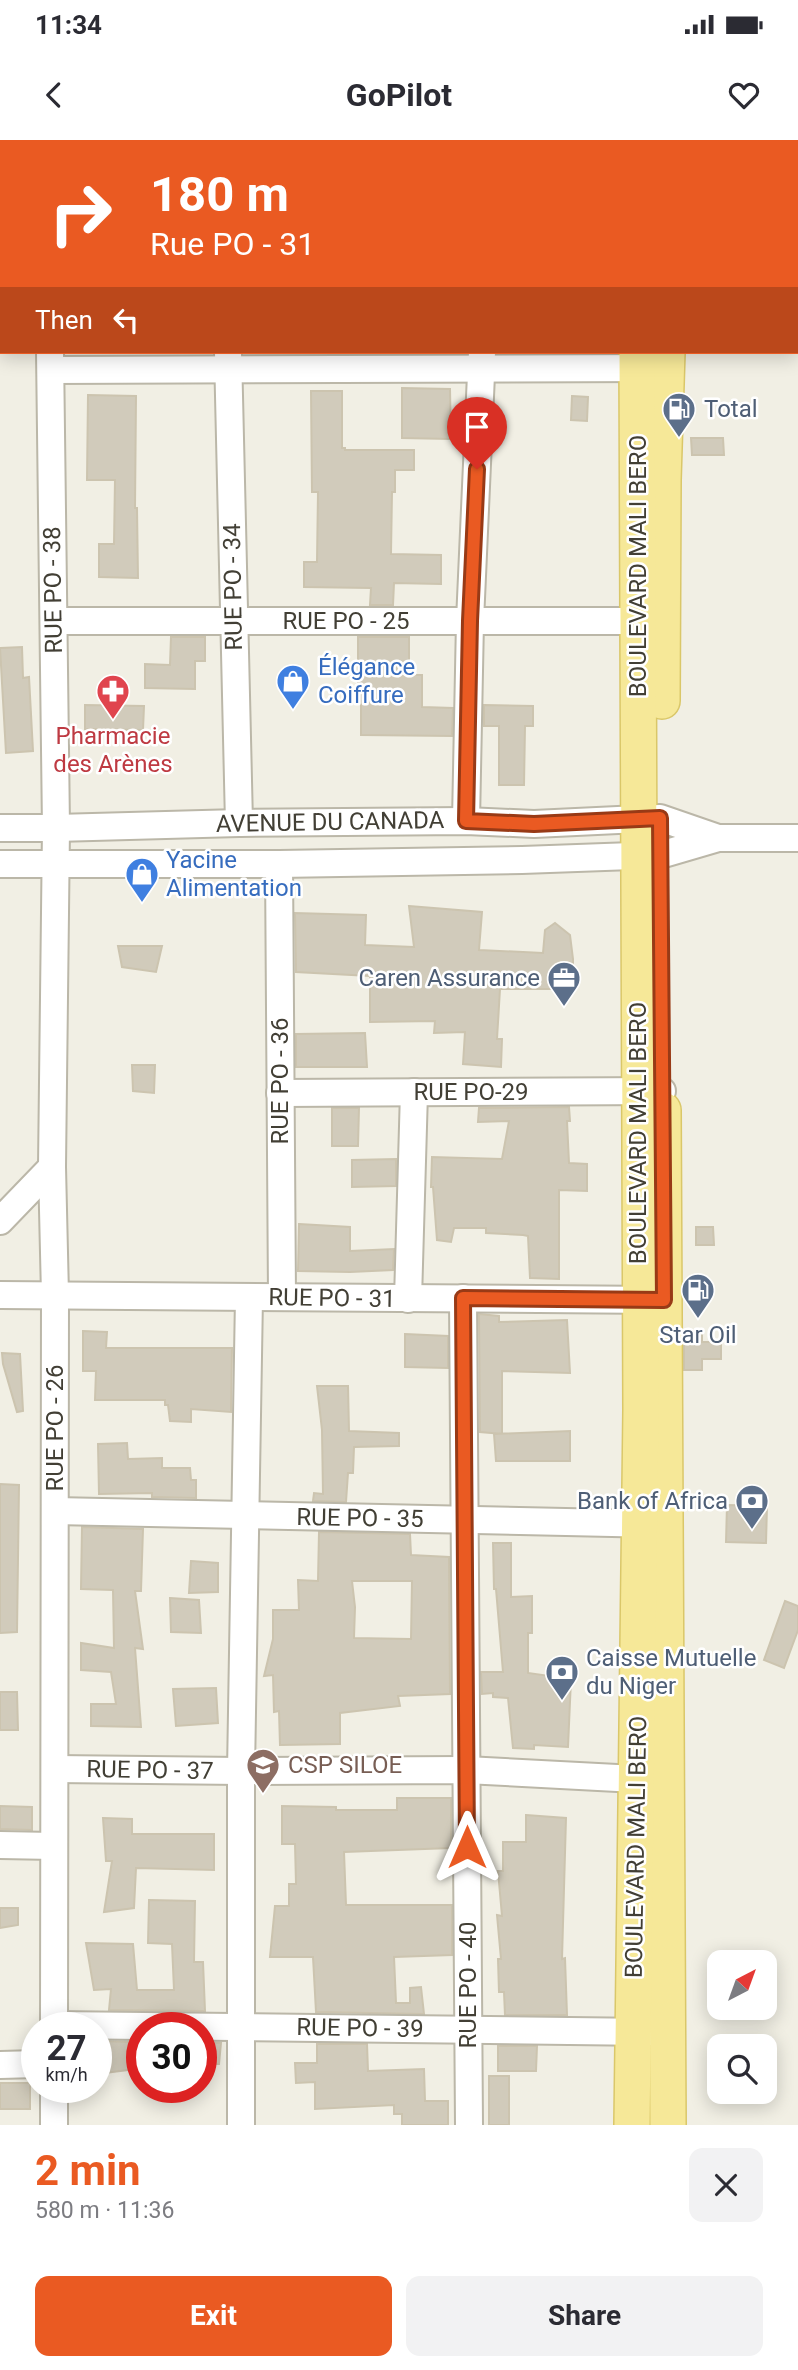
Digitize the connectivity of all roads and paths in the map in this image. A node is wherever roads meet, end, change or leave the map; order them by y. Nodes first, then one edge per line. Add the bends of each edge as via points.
1 (228, 360) edge
2 (482, 360) edge
3 (652, 360) edge
4 (50, 361) edge
5 (54, 621) junction
6 (234, 621) junction
7 (470, 621) junction
8 (639, 621) junction
9 (650, 818) junction
10 (466, 821) junction
11 (239, 822) junction
12 (0, 828) edge
13 (57, 828) junction
14 (718, 838) junction
15 (798, 838) edge
16 (648, 855) junction
17 (0, 864) edge
18 (57, 864) junction
19 (279, 864) junction
20 (650, 1091) junction
21 (414, 1092) junction
22 (280, 1093) junction
23 (52, 1167) junction
24 (0, 1221) edge
25 (0, 1295) edge
26 (55, 1295) junction
27 (248, 1297) junction
28 (282, 1297) junction
29 (463, 1298) junction
30 (408, 1299) junction
31 (652, 1300) junction
32 (55, 1511) junction
33 (245, 1515) junction
34 (464, 1520) junction
35 (652, 1523) junction
36 (55, 1769) junction
37 (466, 1770) junction
38 (242, 1772) junction
39 (651, 1780) junction
40 (0, 1845) edge
41 (54, 1846) junction
42 (54, 2012) edge
43 (112, 2027) edge
44 (241, 2027) junction
45 (469, 2029) junction
46 (650, 2031) junction
47 (21, 2064) edge
48 (0, 2065) edge
49 (54, 2103) edge
50 (54, 2125) edge
51 (241, 2125) edge
52 (469, 2125) edge
53 (632, 2125) edge
54 (668, 2125) edge

1 - 2 street
1 - 4 street
1 - 6 street, RUE PO - 34
2 - 3 street
2 - 7 street
3 - 8 main road, BOULEVARD MALI BERO
3 - 9 main road, BOULEVARD MALI BERO via 663,480 664,620
4 - 5 street, RUE PO - 38
5 - 6 street, RUE PO - 25
5 - 13 street, RUE PO - 38
6 - 7 street, RUE PO - 25
6 - 11 street, RUE PO - 34
7 - 8 street, RUE PO - 25
7 - 10 street
8 - 9 main road, BOULEVARD MALI BERO
9 - 10 street, AVENUE DU CANADA via 534,824
9 - 14 street
9 - 16 main road, BOULEVARD MALI BERO
10 - 11 street, AVENUE DU CANADA
11 - 13 street, AVENUE DU CANADA
12 - 13 street, AVENUE DU CANADA
13 - 18 street, RUE PO - 26
14 - 15 street
14 - 16 street, AVENUE DU CANADA
16 - 19 street, AVENUE DU CANADA
16 - 20 main road, BOULEVARD MALI BERO
17 - 18 street, AVENUE DU CANADA
18 - 19 street, AVENUE DU CANADA
18 - 23 street, RUE PO - 26
19 - 22 street, RUE PO - 36
20 - 21 street, RUE PO-29
20 - 31 main road, BOULEVARD MALI BERO
21 - 22 street, RUE PO-29
21 - 30 street
22 - 28 street, RUE PO - 36
23 - 24 street
23 - 26 street, RUE PO - 26
25 - 26 street, RUE PO - 31
26 - 27 street, RUE PO - 31
26 - 32 street, RUE PO - 26
27 - 28 street, RUE PO - 31
27 - 33 street
28 - 30 street, RUE PO - 31
29 - 30 street, RUE PO - 31
29 - 31 street, RUE PO - 31
29 - 34 street, RUE PO - 40
31 - 35 main road, BOULEVARD MALI BERO
32 - 33 street, RUE PO - 35
32 - 36 street, RUE PO - 26
33 - 34 street, RUE PO - 35
33 - 38 street
34 - 35 street, RUE PO - 35
34 - 37 street, RUE PO - 40
35 - 39 main road, BOULEVARD MALI BERO
36 - 38 street, RUE PO - 37
36 - 41 street, RUE PO - 26
37 - 38 street, RUE PO - 37
37 - 39 street, RUE PO - 37
37 - 45 street, RUE PO - 40
38 - 44 street
39 - 46 main road, BOULEVARD MALI BERO
40 - 41 street
41 - 42 street, RUE PO - 26
43 - 44 street, RUE PO - 39
44 - 45 street, RUE PO - 39
44 - 51 street
45 - 46 street, RUE PO - 39
45 - 52 street, RUE PO - 40
46 - 53 main road, BOULEVARD MALI BERO
46 - 54 main road, BOULEVARD MALI BERO
47 - 48 street
49 - 50 street

